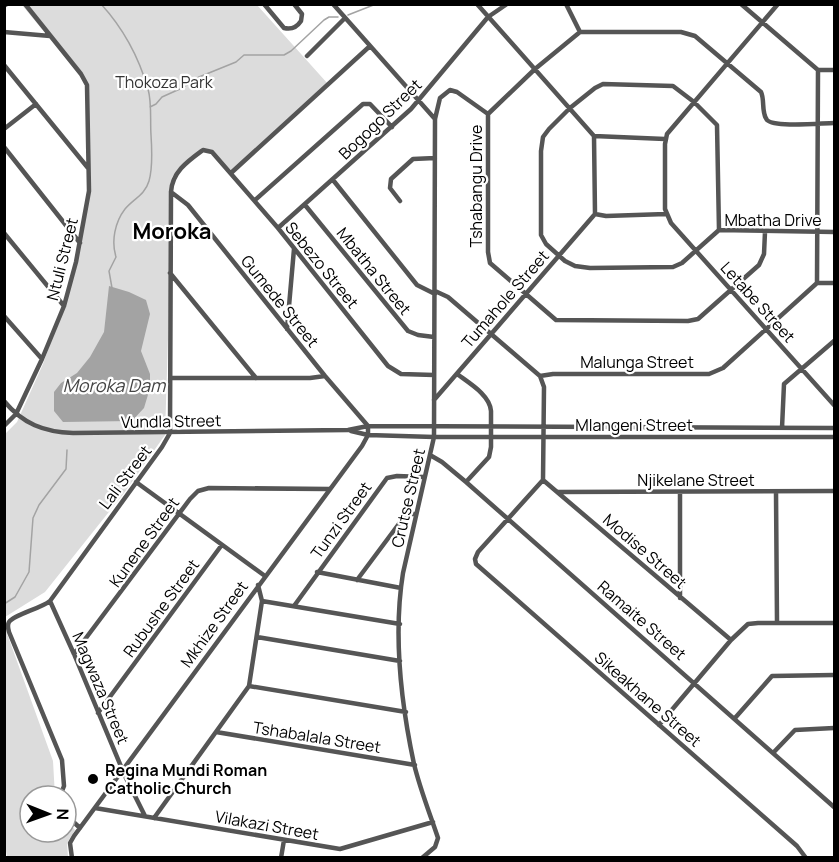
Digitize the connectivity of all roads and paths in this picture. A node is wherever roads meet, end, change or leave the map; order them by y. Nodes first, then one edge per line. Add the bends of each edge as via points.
1 (25, 4) edge
2 (264, 4) edge
3 (294, 4) edge
4 (333, 4) edge
5 (477, 4) edge
6 (507, 4) edge
7 (566, 4) edge
8 (741, 4) edge
9 (778, 4) edge
10 (488, 17) junction
11 (345, 18) junction
12 (763, 22) junction
13 (4, 32) edge
14 (580, 32) junction
15 (50, 36) junction
16 (370, 46) junction
17 (307, 56) dead end
18 (728, 62) junction
19 (4, 65) edge
20 (535, 69) junction
21 (818, 70) junction
22 (834, 70) edge
23 (419, 102) junction
24 (694, 102) junction
25 (36, 104) junction
26 (570, 108) junction
27 (488, 114) junction
28 (435, 119) junction
29 (817, 123) junction
30 (834, 123) edge
31 (392, 127) junction
32 (4, 129) edge
33 (594, 136) junction
34 (665, 139) junction
35 (4, 147) edge
36 (435, 158) junction
37 (89, 168) junction
38 (231, 173) junction
39 (333, 180) junction
40 (171, 192) junction
41 (255, 200) junction
42 (400, 201) dead end
43 (305, 205) junction
44 (595, 214) junction
45 (666, 214) junction
46 (278, 228) junction
47 (719, 230) junction
48 (765, 232) junction
49 (816, 232) junction
50 (834, 232) edge
51 (4, 233) edge
52 (80, 243) junction
53 (294, 249) junction
54 (696, 251) junction
55 (559, 255) junction
56 (170, 273) junction
57 (817, 283) junction
58 (834, 283) edge
59 (731, 290) junction
60 (435, 292) junction
61 (525, 295) junction
62 (64, 306) junction
63 (4, 315) edge
64 (287, 329) junction
65 (766, 330) junction
66 (492, 334) junction
67 (434, 337) junction
68 (834, 341) edge
69 (42, 359) junction
70 (802, 369) junction
71 (457, 374) junction
72 (434, 375) junction
73 (540, 375) junction
74 (325, 376) junction
75 (171, 378) junction
76 (256, 378) junction
77 (434, 400) junction
78 (4, 401) edge
79 (834, 405) edge
80 (16, 414) junction
81 (4, 426) edge
82 (368, 426) junction
83 (491, 426) junction
84 (434, 427) junction
85 (543, 428) junction
86 (782, 428) junction
87 (834, 428) edge
88 (348, 430) junction
89 (170, 433) junction
90 (368, 435) junction
91 (491, 436) junction
92 (434, 437) junction
93 (782, 437) junction
94 (834, 437) edge
95 (543, 438) junction
96 (430, 455) junction
97 (424, 477) junction
98 (543, 480) junction
99 (466, 482) junction
100 (136, 483) junction
101 (329, 489) junction
102 (558, 492) junction
103 (680, 492) junction
104 (776, 492) junction
105 (834, 492) edge
106 (415, 514) junction
107 (179, 515) junction
108 (507, 520) junction
109 (221, 546) junction
110 (317, 572) junction
111 (265, 576) junction
112 (357, 579) junction
113 (258, 585) junction
114 (401, 588) junction
115 (680, 598) junction
116 (50, 601) junction
117 (262, 601) junction
118 (294, 606) junction
119 (777, 622) junction
120 (834, 622) edge
121 (400, 624) junction
122 (257, 637) junction
123 (731, 640) junction
124 (74, 654) junction
125 (400, 661) junction
126 (834, 675) edge
127 (695, 682) junction
128 (249, 686) junction
129 (406, 712) junction
130 (98, 714) junction
131 (735, 718) junction
132 (659, 725) junction
133 (834, 728) edge
134 (216, 732) junction
135 (773, 753) junction
136 (415, 765) junction
137 (122, 770) junction
138 (64, 784) edge
139 (834, 807) edge
140 (94, 808) junction
141 (145, 816) junction
142 (154, 818) junction
143 (433, 822) junction
144 (80, 828) joint
145 (284, 840) junction
146 (72, 858) edge
147 (281, 858) edge
148 (422, 858) edge
149 (806, 858) edge

1 - 15 street
2 - 3 street via 288,29 302,18
4 - 11 street
5 - 10 street
6 - 10 street, Bogogo Street
7 - 14 street
8 - 12 street
9 - 12 street
10 - 20 street
10 - 23 street, Bogogo Street
11 - 16 street
11 - 17 street
12 - 18 street
12 - 21 street
13 - 15 street
14 - 18 street via 686,32
14 - 20 street, Tshabangu Drive
15 - 37 street, Ntuli Street via 87,85
16 - 23 street
16 - 38 street
18 - 24 street
18 - 29 street via 761,92 765,116 770,122
19 - 25 street
20 - 26 street
20 - 27 street, Tshabangu Drive
21 - 22 street
21 - 29 street
23 - 28 street
23 - 31 street, Bogogo Street
24 - 26 street, Mbatha Drive via 669,85 609,84 598,86
24 - 34 street
24 - 47 street, Mbatha Drive via 717,123
25 - 32 street
25 - 37 street
26 - 33 street
26 - 55 street, Mbatha Drive via 543,137 541,151 542,235
27 - 28 street, Crutse Street via 450,90 440,98
27 - 61 street, Tshabangu Drive via 489,258 493,267
28 - 36 street, Crutse Street
29 - 30 street
29 - 49 street
31 - 39 street, Bogogo Street
31 - 41 street via 373,106 363,104
33 - 34 street
33 - 44 street
34 - 45 street
35 - 52 street
36 - 42 street via 413,159 393,176 389,185
36 - 60 street, Crutse Street
37 - 52 street, Ntuli Street
38 - 40 street, Sebezo Street via 206,149 176,173
38 - 41 street, Sebezo Street
39 - 43 street, Bogogo Street
39 - 60 street via 417,285
40 - 56 street
40 - 64 street, Gumede Street via 188,206
41 - 46 street, Sebezo Street
43 - 46 street, Bogogo Street
43 - 67 street, Mbatha Street via 408,331
44 - 45 street
44 - 55 street, Tumahole Street
45 - 54 street, Letabe Street
46 - 53 street, Sebezo Street
47 - 48 street, Mbatha Drive
47 - 54 street, Mbatha Drive
48 - 49 street, Mbatha Drive
48 - 59 street, Tshabangu Drive via 762,260
49 - 50 street, Mbatha Drive
49 - 57 street
51 - 62 street
52 - 62 street, Ntuli Street
53 - 64 street
53 - 72 street, Sebezo Street via 392,370
54 - 55 street, Mbatha Drive via 677,266 667,268 583,268
54 - 59 street, Letabe Street
55 - 61 street, Tumahole Street
56 - 75 street
56 - 76 street
57 - 58 street
57 - 65 street, Malunga Street
59 - 61 street, Tshabangu Drive via 701,316 688,321 562,321
59 - 65 street, Letabe Street
60 - 66 street via 447,297
60 - 67 street, Crutse Street
61 - 66 street, Tumahole Street
62 - 69 street, Ntuli Street
63 - 69 street
64 - 74 street, Gumede Street
65 - 70 street, Letabe Street
65 - 73 street, Malunga Street via 715,374
66 - 71 street, Tumahole Street
66 - 73 street
67 - 72 street, Crutse Street
68 - 70 street
69 - 80 street, Ntuli Street
70 - 79 street, Letabe Street
70 - 86 street via 784,384
71 - 77 street, Tumahole Street
71 - 83 street via 489,402
72 - 77 street, Crutse Street
73 - 85 street via 544,387
74 - 76 street
74 - 82 street, Gumede Street
75 - 76 street
75 - 89 street
77 - 84 street, Crutse Street
78 - 80 street, Vundla Street
80 - 81 street, Ntuli Street
80 - 89 street, Vundla Street via 52,432
82 - 84 street, Vundla Street
82 - 88 street, Vundla Street
82 - 90 street
83 - 84 street, Mlangeni Street
83 - 85 street, Mlangeni Street
83 - 91 street
84 - 92 street, Crutse Street
85 - 86 street, Mlangeni Street
85 - 95 street
86 - 87 street, Mlangeni Street
86 - 93 street
88 - 89 street, Vundla Street
88 - 90 street, Vundla Street
89 - 100 street, Lali Street
90 - 92 street, Vundla Street
90 - 101 street, Mkhize Street
91 - 92 street, Mlangeni Street
91 - 95 street, Mlangeni Street
91 - 99 street via 489,457
92 - 96 street, Crutse Street
93 - 94 street, Mlangeni Street
93 - 95 street, Mlangeni Street
95 - 98 street
96 - 97 street, Crutse Street
96 - 99 street, Ramaite Street
97 - 106 street, Crutse Street
97 - 110 street, Tunzi Street via 387,478
98 - 102 street, Modise Street
98 - 108 street
99 - 108 street, Ramaite Street
100 - 107 street
100 - 116 street, Lali Street
101 - 107 street, Kunene Street via 203,489 194,494
101 - 111 street, Mkhize Street
102 - 103 street, Njikelane Street
102 - 115 street, Modise Street
103 - 104 street, Njikelane Street
103 - 115 street
104 - 105 street, Njikelane Street
104 - 119 street
106 - 112 street via 404,517
106 - 114 street, Crutse Street
107 - 109 street
107 - 124 street, Kunene Street
108 - 127 street, Ramaite Street
108 - 132 street, Sikeakhane Street via 478,552 478,566
109 - 111 street
109 - 130 street, Rubushe Street
110 - 112 street
110 - 118 street, Tunzi Street
111 - 113 street, Mkhize Street
112 - 114 street
113 - 117 street
113 - 137 street, Mkhize Street
114 - 121 street, Crutse Street
115 - 123 street, Modise Street
116 - 124 street, Magwaza Street
116 - 138 street, Lali Street via 12,620 8,627 62,760
117 - 118 street
117 - 122 street
118 - 121 street
119 - 120 street
119 - 123 street via 748,624
121 - 125 street, Crutse Street
122 - 125 street
122 - 128 street
123 - 127 street
124 - 130 street, Magwaza Street
125 - 129 street, Crutse Street
126 - 131 street via 772,676
127 - 131 street, Ramaite Street
127 - 132 street
128 - 129 street
128 - 134 street
129 - 136 street, Crutse Street
130 - 137 street, Magwaza Street
131 - 135 street, Ramaite Street
132 - 149 street, Sikeakhane Street
133 - 135 street via 795,730
134 - 136 street, Tshabalala Street
134 - 142 street
135 - 139 street, Ramaite Street
136 - 143 street, Crutse Street
137 - 140 street, Mkhize Street
137 - 141 street, Magwaza Street
140 - 141 street, Vilakazi Street
140 - 144 street, Mkhize Street
141 - 142 street, Vilakazi Street
142 - 145 street, Vilakazi Street
143 - 145 street, Vilakazi Street via 340,849
143 - 148 street, Crutse Street via 438,838 435,848
144 - 146 street, Mkhize Street via 71,840
145 - 147 street

